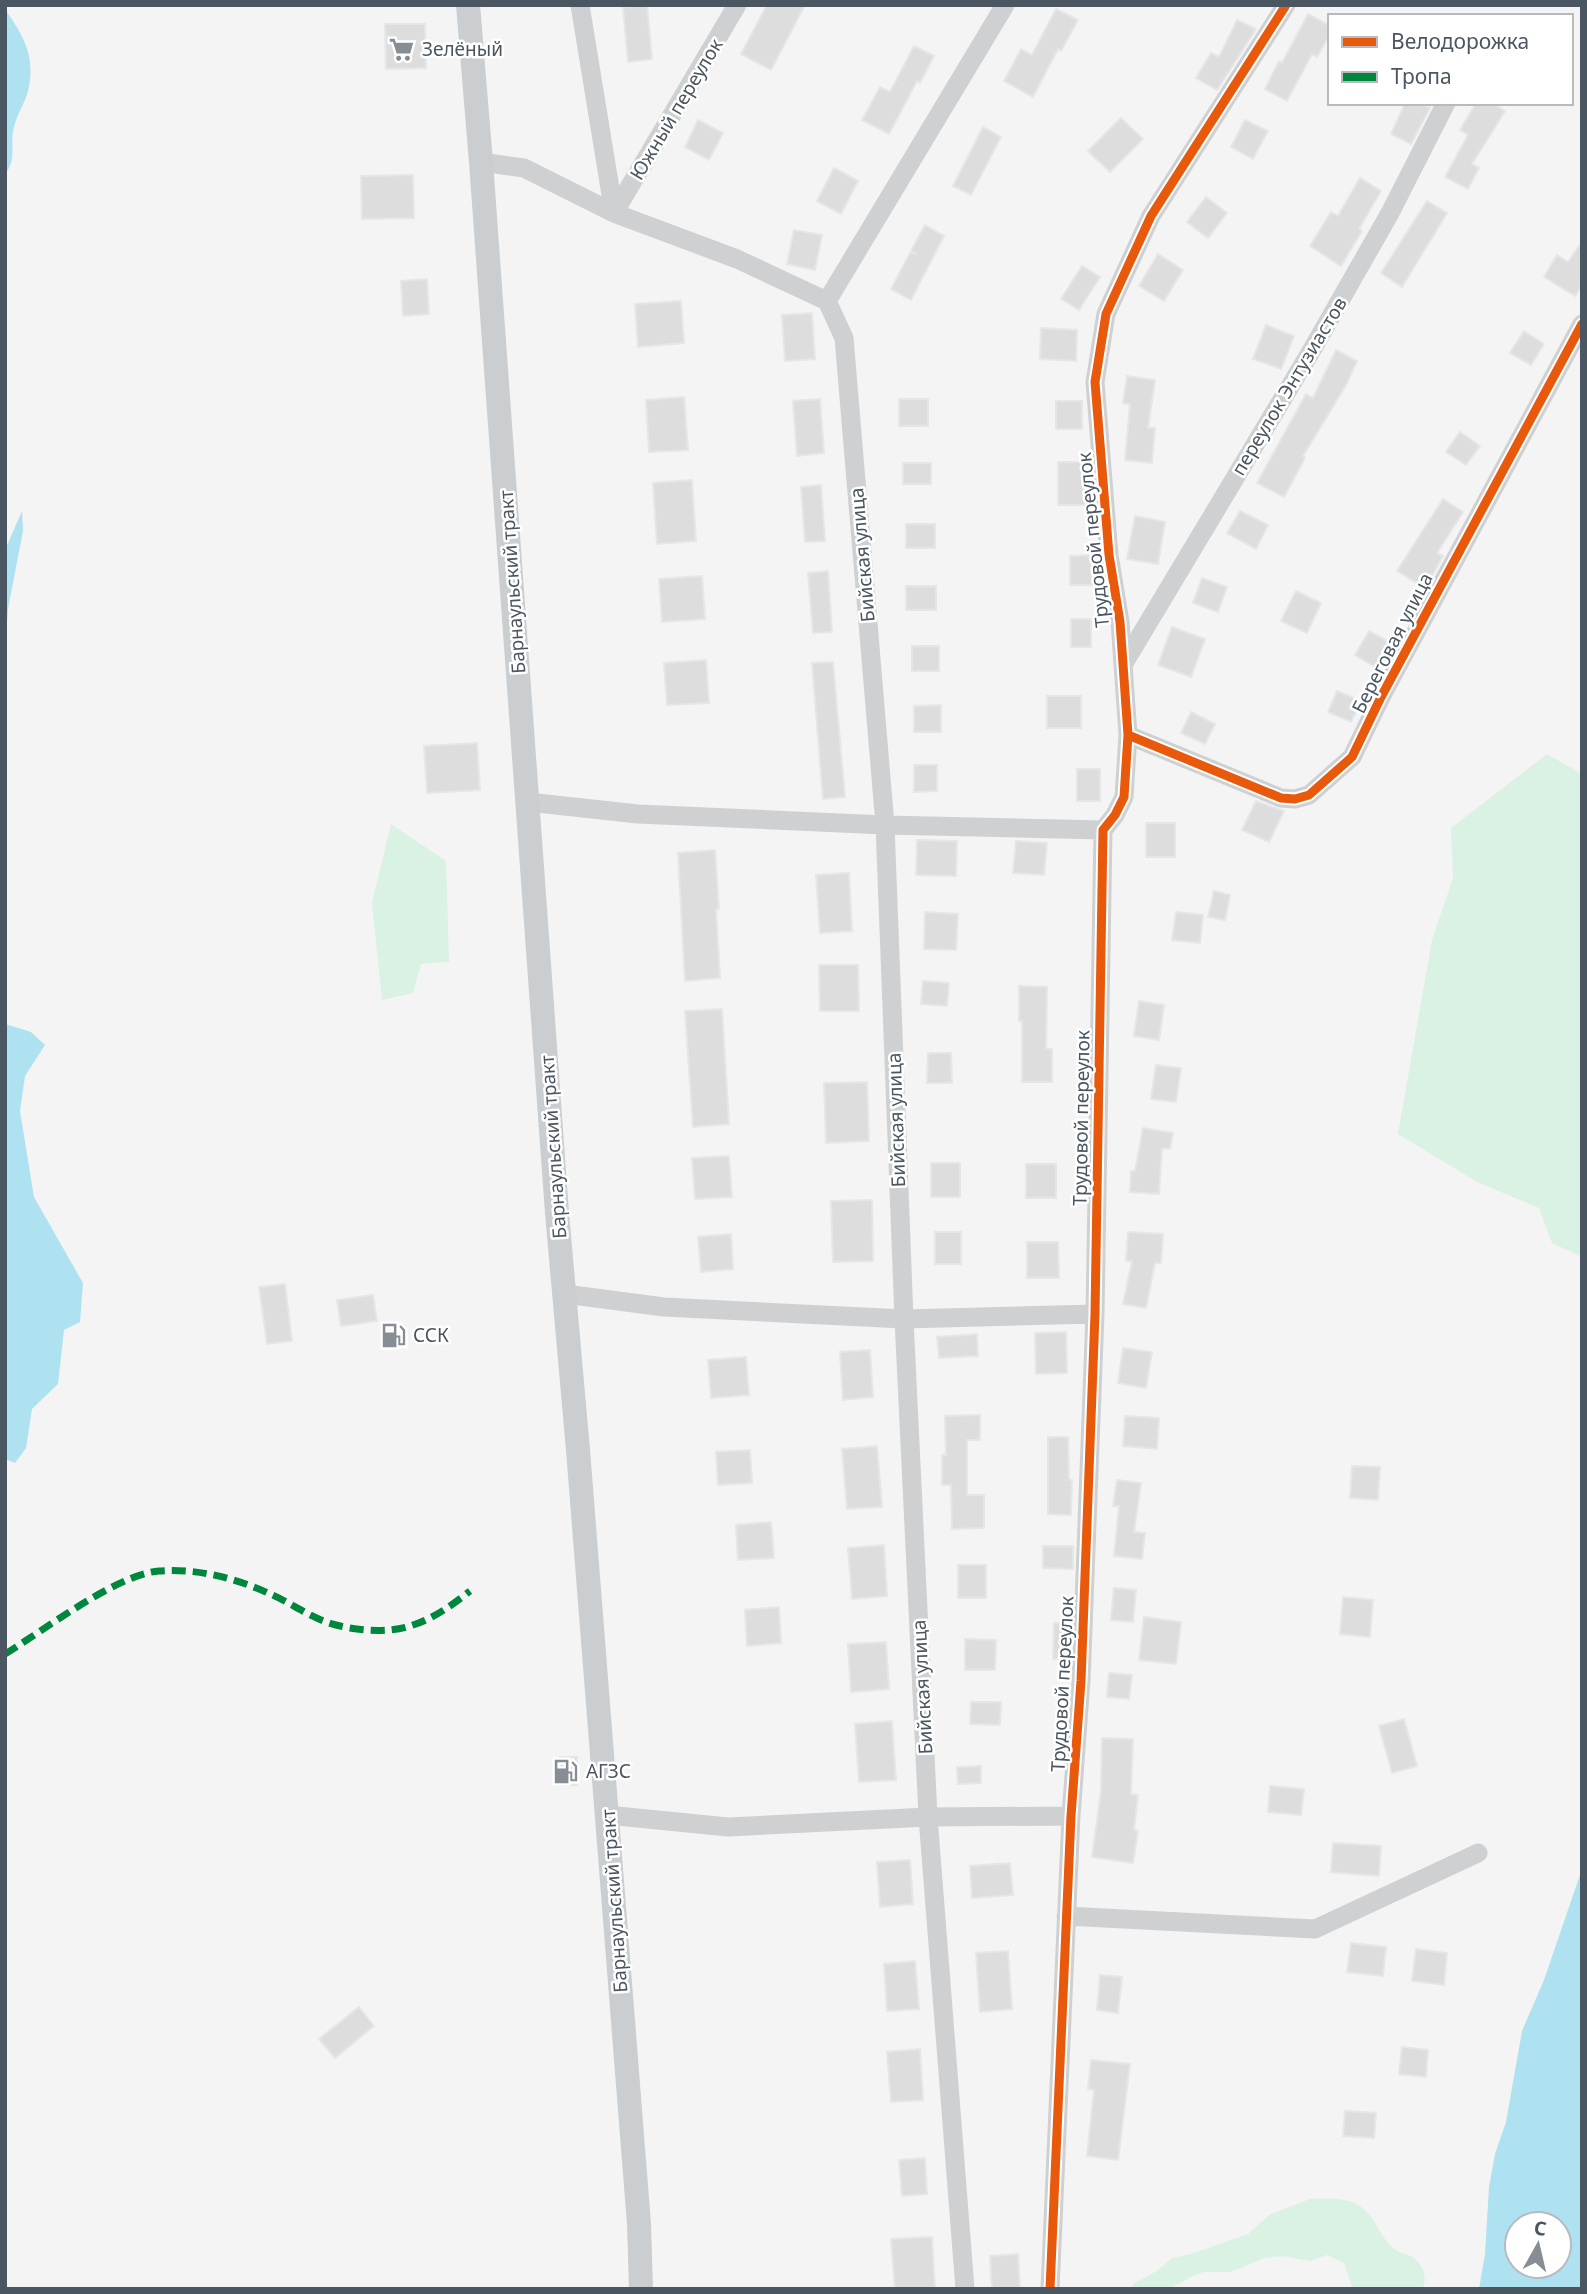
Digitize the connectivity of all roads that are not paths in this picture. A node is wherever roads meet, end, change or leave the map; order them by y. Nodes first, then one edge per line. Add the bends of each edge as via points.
1 (468, 5) edge
2 (580, 5) edge
3 (737, 5) edge
4 (1005, 5) edge
5 (1286, 5) edge
6 (1445, 105) edge
7 (481, 162) junction
8 (614, 213) junction
9 (827, 301) junction
10 (1582, 324) edge
11 (1124, 663) junction
12 (1128, 735) junction
13 (528, 802) junction
14 (885, 825) junction
15 (1103, 830) junction
16 (565, 1294) junction
17 (1095, 1314) junction
18 (904, 1320) junction
19 (607, 1815) junction
20 (1071, 1816) junction
21 (928, 1817) junction
22 (1478, 1853) dead end
23 (1066, 1916) junction
24 (641, 2289) edge
25 (965, 2289) edge
26 (1050, 2289) edge

1 - 7 main road, Барнаульский тракт
2 - 8 street
3 - 8 street, Южный переулок
4 - 9 street
5 - 11 street, Трудовой переулок via 1151,216 1107,314 1095,382 1109,555
6 - 11 street, переулок Энтузиастов via 1319,337
7 - 8 street via 524,168
7 - 13 main road, Барнаульский тракт
8 - 9 street via 737,259
9 - 14 street, Бийская улица via 844,338
10 - 12 street, Береговая улица via 1352,757 1309,795 1281,798
11 - 12 street, Трудовой переулок
12 - 15 street, Трудовой переулок via 1124,797
13 - 14 street via 638,814
13 - 16 main road, Барнаульский тракт
14 - 15 street
14 - 18 street, Бийская улица
15 - 17 street, Трудовой переулок
16 - 18 street via 664,1307
16 - 19 main road, Барнаульский тракт
17 - 18 street
17 - 20 street, Трудовой переулок via 1082,1681
18 - 21 street, Бийская улица
19 - 21 street via 728,1827
19 - 24 main road, Барнаульский тракт
20 - 21 street
20 - 23 street, Трудовой переулок
21 - 25 street, Бийская улица
22 - 23 street via 1315,1929
23 - 26 street, Трудовой переулок

